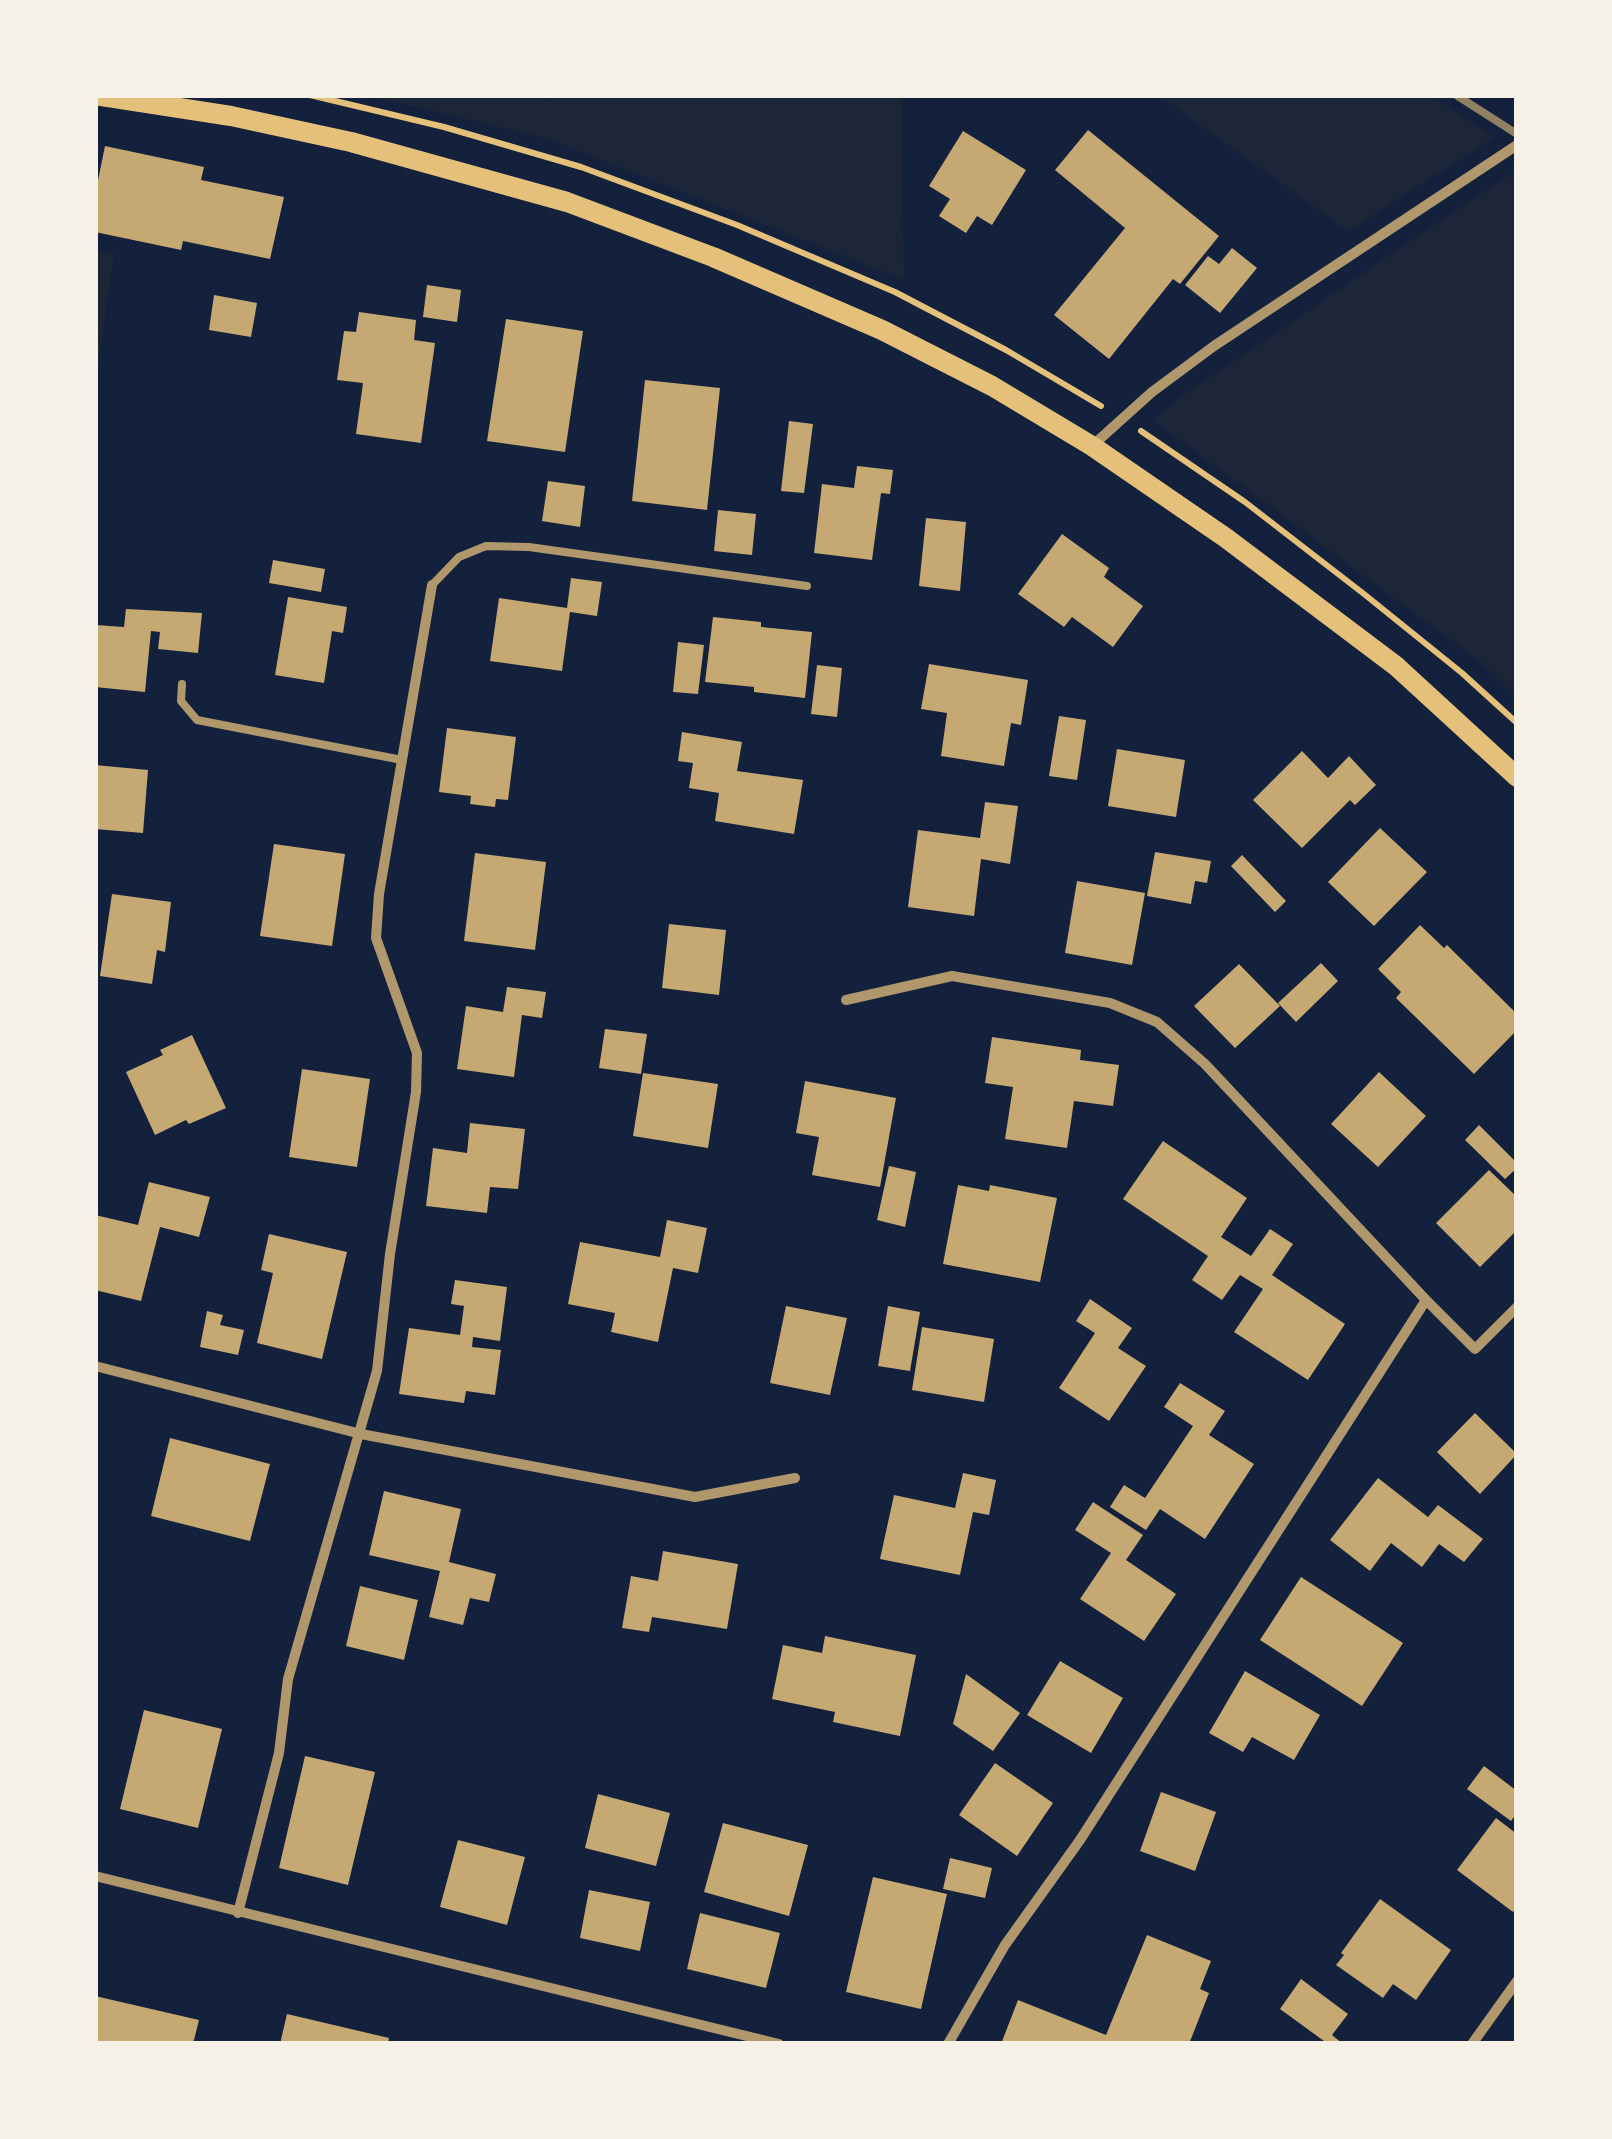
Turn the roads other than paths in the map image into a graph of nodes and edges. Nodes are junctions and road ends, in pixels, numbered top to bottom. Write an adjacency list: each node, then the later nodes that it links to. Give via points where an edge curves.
1 (95, 95): 3 (main road, via 351,142 566,202 882,330)
2 (1517, 146): 3 (street, via 1214,346)
3 (1092, 446): 8 (main road, via 1396,666)
4 (432, 585): 5 (lane, via 459,557 486,546); 7 (street)
5 (807, 586)
6 (182, 684): 7 (lane, via 181,701 197,720)
7 (402, 760): 13 (street, via 376,938 417,1053 416,1092 377,1371)
8 (1517, 778)
9 (846, 1000): 10 (street, via 952,976 1110,1003 1157,1022 1205,1064)
10 (1426, 1300): 11 (street, via 1475,1349); 19 (street, via 1080,1840 1005,1944)
11 (1517, 1307)
12 (95, 1366): 13 (street)
13 (361, 1434): 14 (street, via 694,1498); 16 (street, via 288,1680 279,1753)
14 (795, 1478)
15 (95, 1876): 16 (street)
16 (238, 1913): 18 (street)
17 (1517, 1981): 20 (street)
18 (779, 2044)
19 (948, 2044)
20 (1472, 2044)

